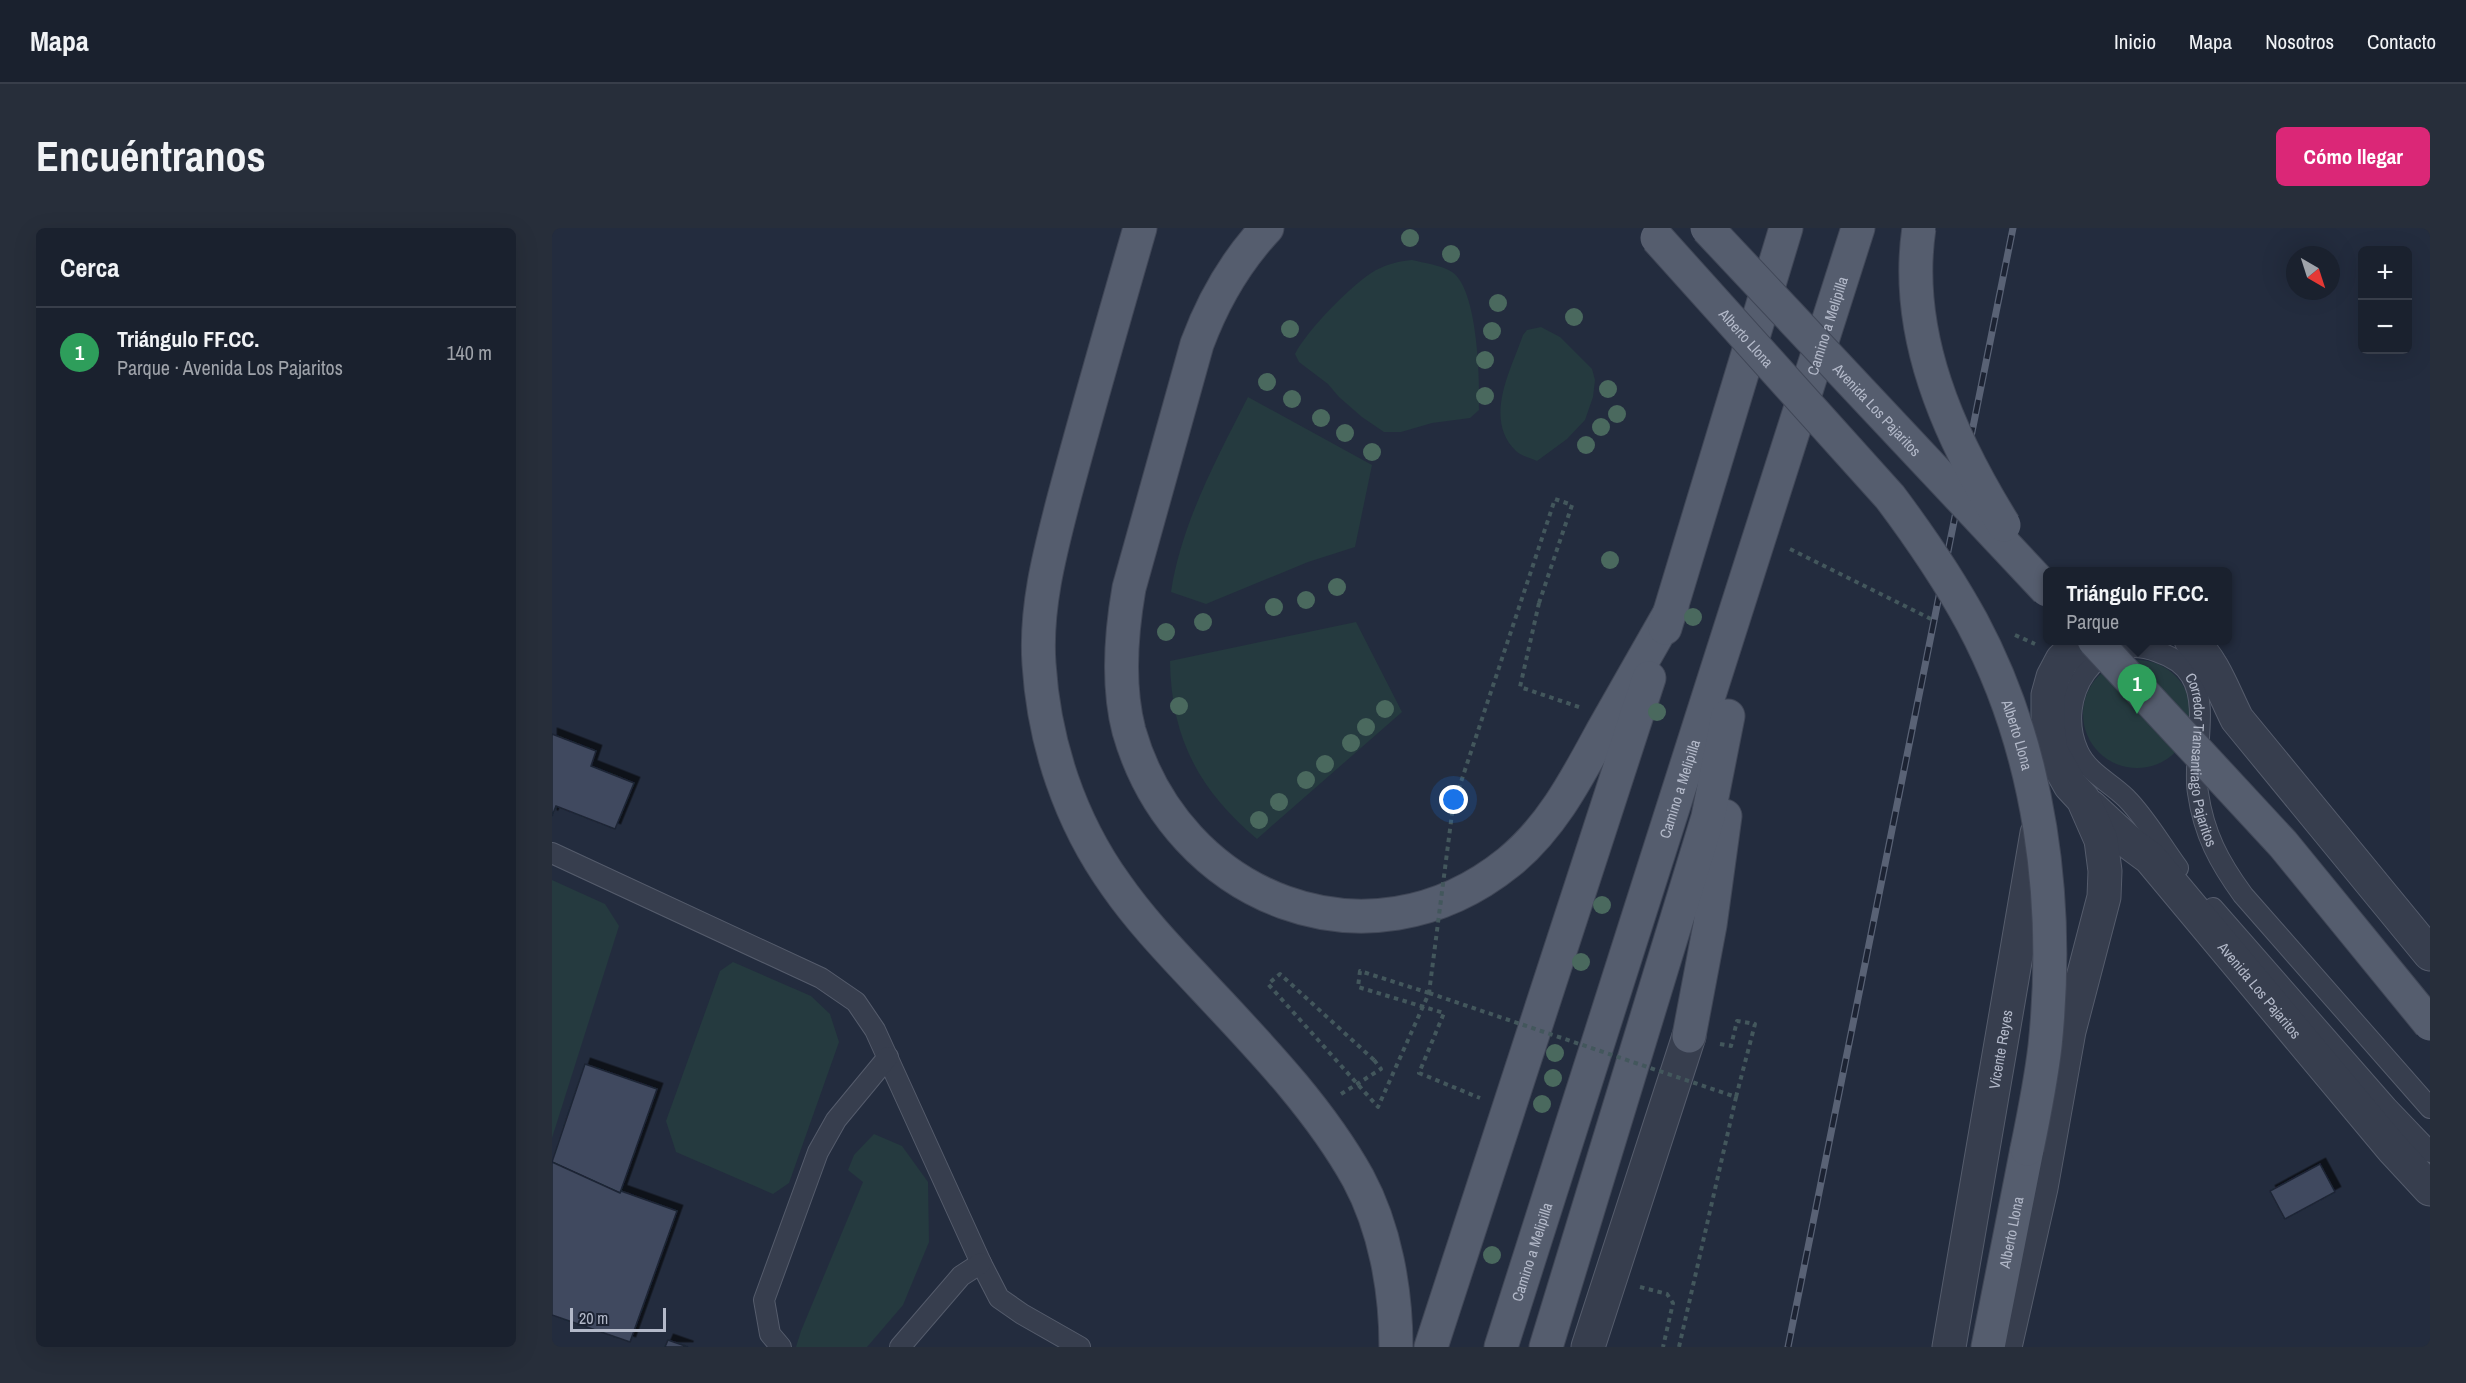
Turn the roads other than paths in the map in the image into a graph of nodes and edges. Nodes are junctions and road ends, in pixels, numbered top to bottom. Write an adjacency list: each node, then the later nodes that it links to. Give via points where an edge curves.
1 (1140, 228): 30 (main road, via 1081,431 1046,576 1039,620 1039,665 1049,735 1078,820 1116,885 1142,919 1258,1045 1313,1112 1359,1180 1382,1239 1395,1304)
2 (1267, 228): 10 (main road, via 1234,269 1204,327 1132,577 1124,618 1122,672 1129,729 1138,756 1162,807 1212,861 1273,898 1333,914 1396,914 1422,909 1469,889 1530,843 1561,804)
3 (1707, 228): 9 (main road, Avenida Los Pajaritos, bridge)
4 (1786, 228): 10 (main road)
5 (1858, 228): 11 (main road, Camino a Melipilla)
6 (1919, 228): 8 (main road, bridge, via 1915,264 1918,315 1936,386 1948,420 1986,497)
7 (1650, 231): 36 (main road, Alberto Llona, bridge, via 1856,457 1922,539 1973,624 2024,755 2046,868 2049,997 2037,1099)
8 (2043, 583)
9 (2043, 585)
10 (1672, 609): 31 (main road)
11 (1733, 619): 15 (main road); 32 (main road, Camino a Melipilla)
12 (2099, 645): 20 (main road, bridge, via 2283,844)
13 (2195, 645): 19 (street, via 2217,675 2237,718)
14 (2072, 650): 16 (street, via 2053,677 2048,695)
15 (1728, 716): 21 (main road, via 1725,819); 33 (main road, via 1708,817)
16 (2051, 751): 17 (street); 35 (street, Vicente Reyes)
17 (2076, 792): 25 (street, Avenida Los Pajaritos, via 2150,858); 37 (street, Alberto Llona, via 2101,840 2104,897 2068,1031 2041,1188)
18 (552, 853): 22 (lane, via 820,978 856,1002)
19 (2430, 954)
20 (2430, 1024)
21 (1689, 1036): 34 (street)
22 (888, 1057): 26 (lane); 27 (lane, via 836,1120 818,1152 764,1300 770,1334)
23 (2430, 1108): 24 (lane, Corredor Transantiago Pajaritos, via 2243,896 2224,869 2205,828 2198,792 2200,706 2191,675 2168,656 2153,650 2124,647 2102,656 2082,677 2072,704 2073,732 2086,765 2127,798 2186,878)
24 (2430, 1152)
25 (2430, 1189)
26 (981, 1263): 28 (lane, via 961,1276); 29 (lane, via 999,1298)
27 (781, 1347)
28 (900, 1347)
29 (1080, 1347)
30 (1396, 1347)
31 (1431, 1347)
32 (1501, 1347)
33 (1546, 1347)
34 (1588, 1347)
35 (1949, 1347)
36 (1988, 1347)
37 (2005, 1347)

